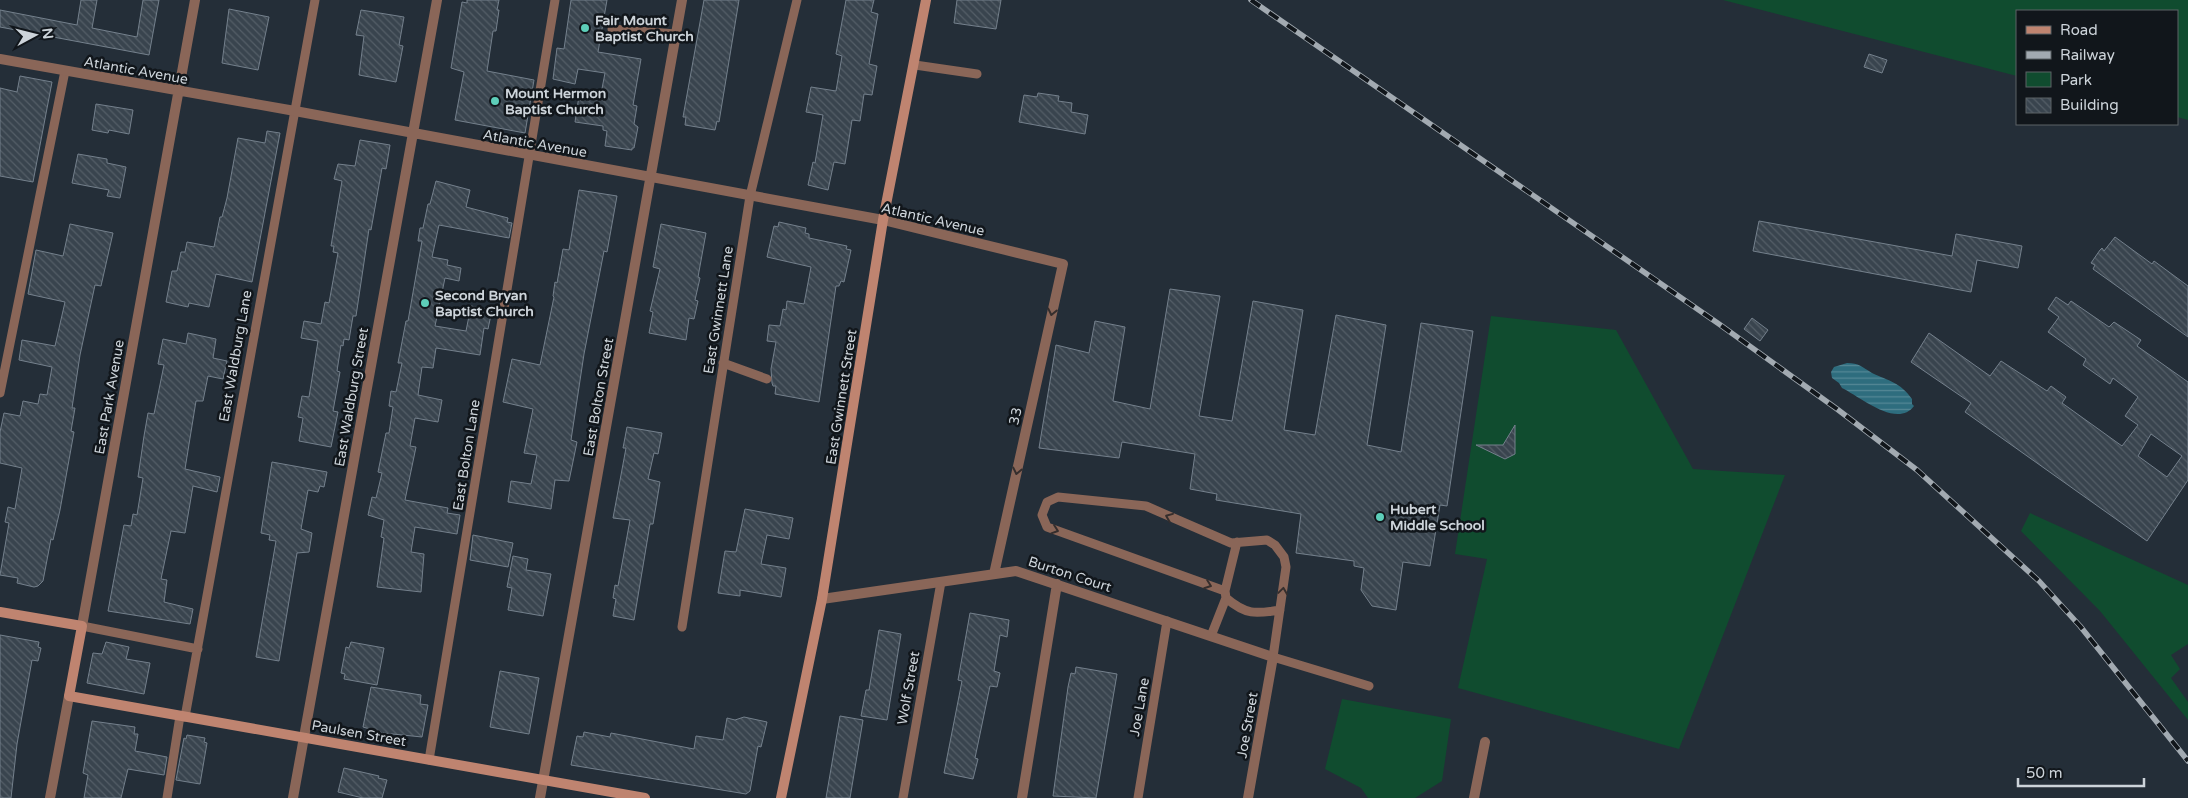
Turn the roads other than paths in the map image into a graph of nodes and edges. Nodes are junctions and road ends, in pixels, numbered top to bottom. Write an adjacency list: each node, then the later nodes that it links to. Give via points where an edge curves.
1 (195, 0): 14 (street, East Park Avenue)
2 (315, 0): 15 (lane, East Waldburg Lane)
3 (437, 0): 16 (street, East Waldburg Street)
4 (555, 0): 17 (lane, East Bolton Lane)
5 (682, 0): 9 (street, East Bolton Street)
6 (798, 0): 19 (lane, East Gwinnett Lane)
7 (926, 0): 11 (main road, East Gwinnett Street)
8 (612, 30): 9 (lane)
9 (676, 34): 18 (street, East Bolton Street)
10 (0, 59): 12 (street, Atlantic Avenue)
11 (915, 65): 13 (lane); 20 (main road, East Gwinnett Street)
12 (65, 71): 14 (street, Atlantic Avenue); 24 (lane)
13 (977, 74)
14 (178, 92): 15 (street, Atlantic Avenue); 34 (street, East Park Avenue)
15 (295, 111): 16 (street, Atlantic Avenue); 37 (lane, East Waldburg Lane)
16 (412, 135): 17 (street, Atlantic Avenue); 42 (street, East Waldburg Street)
17 (530, 156): 18 (street, Atlantic Avenue); 44 (lane, East Bolton Lane)
18 (652, 178): 19 (street, Atlantic Avenue); 45 (street, East Bolton Street)
19 (750, 196): 20 (street, Atlantic Avenue); 22 (lane, East Gwinnett Lane)
20 (883, 220): 21 (street, Atlantic Avenue); 30 (main road, East Gwinnett Street)
21 (1062, 264): 26 (street, 33, one-way to 26)
22 (723, 362): 23 (lane); 35 (lane, East Gwinnett Lane)
23 (767, 378)
24 (0, 393)
25 (1237, 542): 29 (lane); 29 (lane, one-way to 29, via 1232,543 1146,506 1058,497 1047,502 1042,515 1047,527); 31 (lane, one-way to 25, via 1286,567 1284,557 1267,540)
26 (994, 574): 27 (street, Burton Court); 28 (street, Burton Court, via 1016,571)
27 (941, 582): 30 (street, Burton Court); 52 (lane, Wolf Street)
28 (1057, 584): 33 (street, Burton Court); 53 (street)
29 (1226, 595): 31 (lane, via 1244,612); 36 (lane)
30 (822, 599): 51 (main road, East Gwinnett Street)
31 (1280, 610): 38 (lane)
32 (0, 612): 34 (main road)
33 (1167, 621): 36 (street, Burton Court); 54 (lane, Joe Lane)
34 (82, 626): 37 (lane); 40 (main road, East Park Avenue)
35 (682, 627)
36 (1211, 636): 38 (street, Burton Court)
37 (198, 648): 41 (lane, East Waldburg Lane)
38 (1273, 657): 39 (lane); 55 (street, Joe Street)
39 (1369, 686)
40 (69, 696): 41 (main road, Paulsen Street); 46 (street, East Park Avenue)
41 (182, 716): 42 (main road, Paulsen Street); 47 (lane, East Waldburg Lane)
42 (304, 738): 44 (main road, Paulsen Street); 48 (street, East Waldburg Street)
43 (1485, 742): 56 (street)
44 (429, 760): 45 (main road, Paulsen Street)
45 (543, 780): 49 (street, East Bolton Street); 50 (main road, Paulsen Street)
46 (50, 798)
47 (167, 798)
48 (292, 798)
49 (540, 798)
50 (645, 798)
51 (781, 798)
52 (903, 798)
53 (1022, 798)
54 (1138, 798)
55 (1248, 798)
56 (1474, 798)

